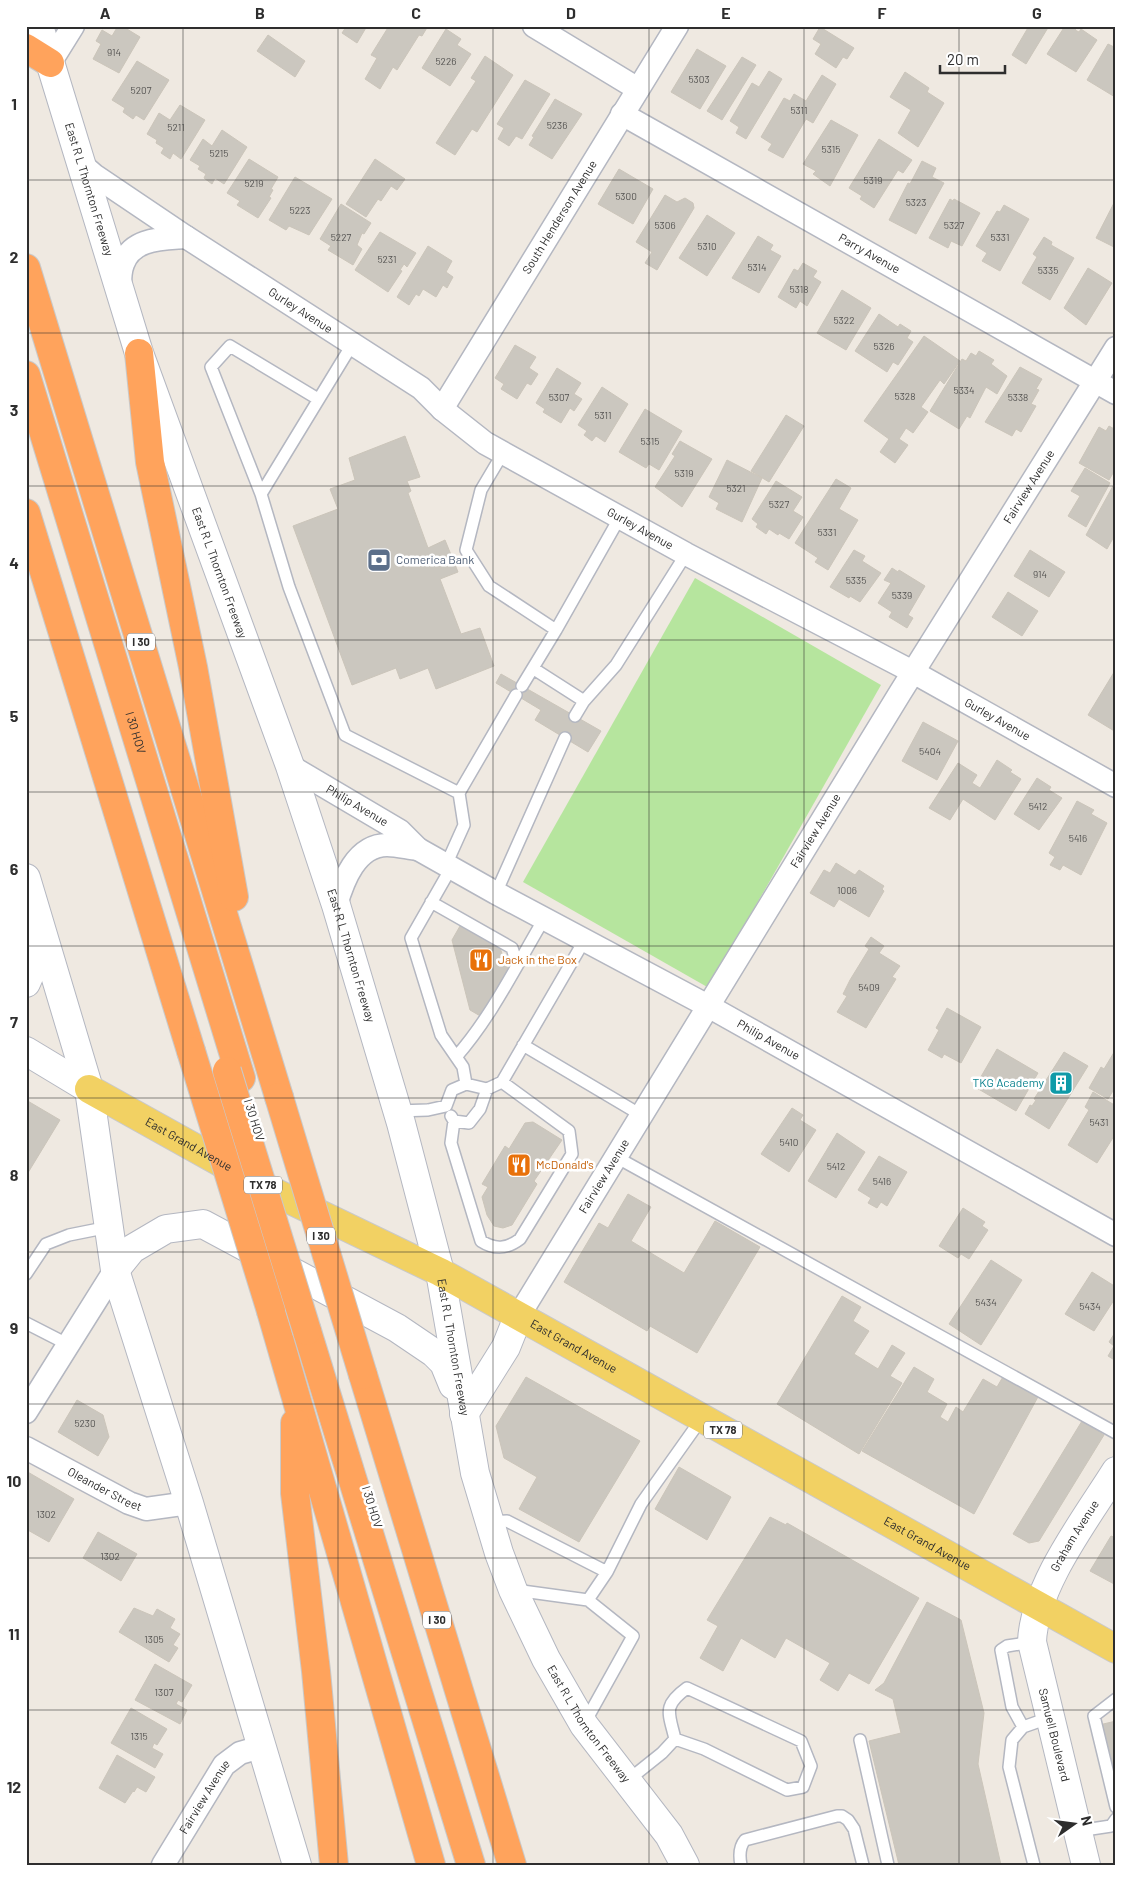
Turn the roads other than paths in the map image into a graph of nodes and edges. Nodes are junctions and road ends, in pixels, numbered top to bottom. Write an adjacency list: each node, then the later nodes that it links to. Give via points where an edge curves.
1 (39, 26): 6 (main road, East R L Thornton Freeway)
2 (73, 26): 6 (street)
3 (534, 26): 7 (street)
4 (677, 26): 7 (street, South Henderson Avenue)
5 (26, 48): 6 (highway)
6 (50, 63): 9 (main road, East R L Thornton Freeway)
7 (638, 89): 8 (street, South Henderson Avenue)
8 (622, 114): 17 (street, Parry Avenue); 20 (street, South Henderson Avenue)
9 (80, 163): 10 (street, Gurley Avenue); 12 (main road, East R L Thornton Freeway)
10 (186, 237): 12 (street, via 148,241 131,248 122,264); 13 (street, Gurley Avenue)
11 (26, 268): 48 (highway, I 30)
12 (120, 287): 15 (main road, East R L Thornton Freeway)
13 (352, 343): 19 (lane); 20 (street, Gurley Avenue, via 421,388)
14 (1116, 348): 17 (street, Fairview Avenue)
15 (139, 353): 33 (main road, East R L Thornton Freeway); 48 (highway, via 150,462 193,667)
16 (26, 375): 52 (highway, I 30 HOV)
17 (1095, 381): 18 (street, Parry Avenue); 29 (street, Fairview Avenue)
18 (1116, 393)
19 (318, 399): 23 (lane); 23 (lane, via 230,346 211,367)
20 (442, 409): 22 (street, Gurley Avenue)
21 (26, 412): 52 (highway, I 30 HOV)
22 (503, 453): 25 (street, Gurley Avenue); 27 (lane, via 481,490 466,550 489,586)
23 (261, 494): 35 (lane, via 288,587 345,735)
24 (26, 513): 71 (highway, bridge)
25 (620, 517): 26 (street, Gurley Avenue); 27 (lane)
26 (686, 554): 29 (street, Gurley Avenue); 30 (lane, via 616,665)
27 (556, 630): 28 (lane)
28 (534, 669): 30 (lane); 35 (lane)
29 (913, 672): 34 (street, Gurley Avenue); 47 (street, Fairview Avenue)
30 (584, 701): 31 (lane)
31 (575, 716)
32 (565, 738): 39 (lane)
33 (290, 766): 36 (street, Philip Avenue, via 400,831); 42 (main road, East R L Thornton Freeway)
34 (1116, 786)
35 (459, 793): 37 (lane, via 464,825)
36 (418, 849): 37 (street, Philip Avenue); 42 (street, Philip Avenue, via 386,845 375,847 359,858 343,879)
37 (448, 866): 39 (street, Philip Avenue); 40 (lane)
38 (26, 878): 41 (main road)
39 (496, 893): 43 (street, Philip Avenue)
40 (431, 902): 45 (lane, via 512,948); 51 (lane, via 411,938 441,1035)
41 (34, 904): 46 (main road, via 30,974); 55 (main road)
42 (336, 905): 58 (main road, East R L Thornton Freeway)
43 (544, 919): 44 (street, Philip Avenue); 45 (lane)
44 (584, 941): 47 (street, Philip Avenue); 49 (lane)
45 (517, 964): 51 (lane, via 470,1041)
46 (26, 983)
47 (708, 1006): 59 (street, Fairview Avenue); 63 (street, Philip Avenue)
48 (255, 1016): 103 (highway, I 30, bridge)
49 (524, 1045): 53 (lane); 59 (lane)
50 (26, 1051): 55 (main road, East Grand Avenue)
51 (456, 1057): 54 (lane, via 463,1067)
52 (234, 1074): 69 (highway, I 30 HOV)
53 (502, 1082): 56 (lane); 60 (lane, via 569,1131 572,1154 520,1239 512,1245 490,1247 481,1241 451,1143)
54 (466, 1084): 56 (lane); 57 (lane, via 452,1090)
55 (89, 1089): 62 (main road); 65 (main road, East Grand Avenue / TX 78, via 274,1192)
56 (487, 1089): 60 (lane, via 480,1109 469,1123)
57 (446, 1106): 58 (lane); 60 (lane)
58 (397, 1111): 65 (main road, East R L Thornton Freeway)
59 (641, 1116): 61 (street, Fairview Avenue)
60 (454, 1121)
61 (616, 1157): 67 (street, Fairview Avenue); 75 (lane)
62 (109, 1227): 64 (main road); 66 (lane, via 68,1235 46,1244)
63 (1114, 1229)
64 (115, 1270): 70 (street); 73 (main road, via 132,1249 166,1229 203,1224 397,1328 434,1352 444,1363); 78 (main road)
65 (440, 1272): 67 (main road, East Grand Avenue / TX 78); 73 (main road, East R L Thornton Freeway)
66 (26, 1274)
67 (518, 1317): 73 (main road, via 506,1348); 74 (main road, East Grand Avenue / TX 78)
68 (26, 1322): 70 (lane)
69 (314, 1334): 101 (highway, I 30 HOV); 102 (highway, I 30 HOV)
70 (68, 1344): 72 (street)
71 (295, 1390): 99 (highway, via 296,1493); 100 (highway)
72 (26, 1412)
73 (464, 1414): 79 (main road, East R L Thornton Freeway, via 475,1473)
74 (702, 1418): 80 (lane, via 641,1504); 83 (main road, East Grand Avenue / TX 78)
75 (1116, 1433)
76 (26, 1448): 78 (street, Oleander Street, via 146,1509)
77 (1116, 1471): 83 (main road, Graham Avenue, via 1054,1570)
78 (189, 1504): 92 (main road)
79 (489, 1522): 80 (lane, via 507,1520); 81 (main road, East R L Thornton Freeway)
80 (607, 1572): 82 (lane)
81 (513, 1590): 82 (lane); 88 (main road, East R L Thornton Freeway, via 546,1659)
82 (588, 1600): 88 (lane, via 633,1636)
83 (1039, 1605): 84 (main road, Samuell Boulevard, via 1032,1625); 85 (main road, East Grand Avenue / TX 78)
84 (1032, 1642): 89 (lane, via 1001,1650 1012,1706); 96 (main road, Samuell Boulevard)
85 (1114, 1644)
86 (1116, 1699): 94 (lane, via 1094,1716)
87 (1040, 1721): 89 (lane)
88 (584, 1725): 93 (main road, East R L Thornton Freeway)
89 (1023, 1727): 108 (lane, via 1012,1740 1009,1767)
90 (675, 1739): 90 (lane, via 704,1749 787,1790 803,1787 811,1766 801,1741 687,1688 675,1697 668,1709); 93 (lane)
91 (860, 1740): 107 (lane)
92 (261, 1747): 97 (street, Fairview Avenue, via 240,1753 224,1765); 98 (main road)
93 (627, 1781): 104 (main road, East R L Thornton Freeway, via 669,1836)
94 (1116, 1807)
95 (1116, 1819): 96 (lane, via 1111,1826)
96 (1078, 1831): 109 (main road, Samuell Boulevard)
97 (163, 1865)
98 (297, 1865)
99 (334, 1865)
100 (431, 1865)
101 (470, 1865)
102 (481, 1865)
103 (512, 1865)
104 (685, 1865)
105 (741, 1865): 106 (lane, via 744,1840 842,1816 851,1824)
106 (863, 1865)
107 (888, 1865)
108 (1034, 1865)
109 (1086, 1865)

